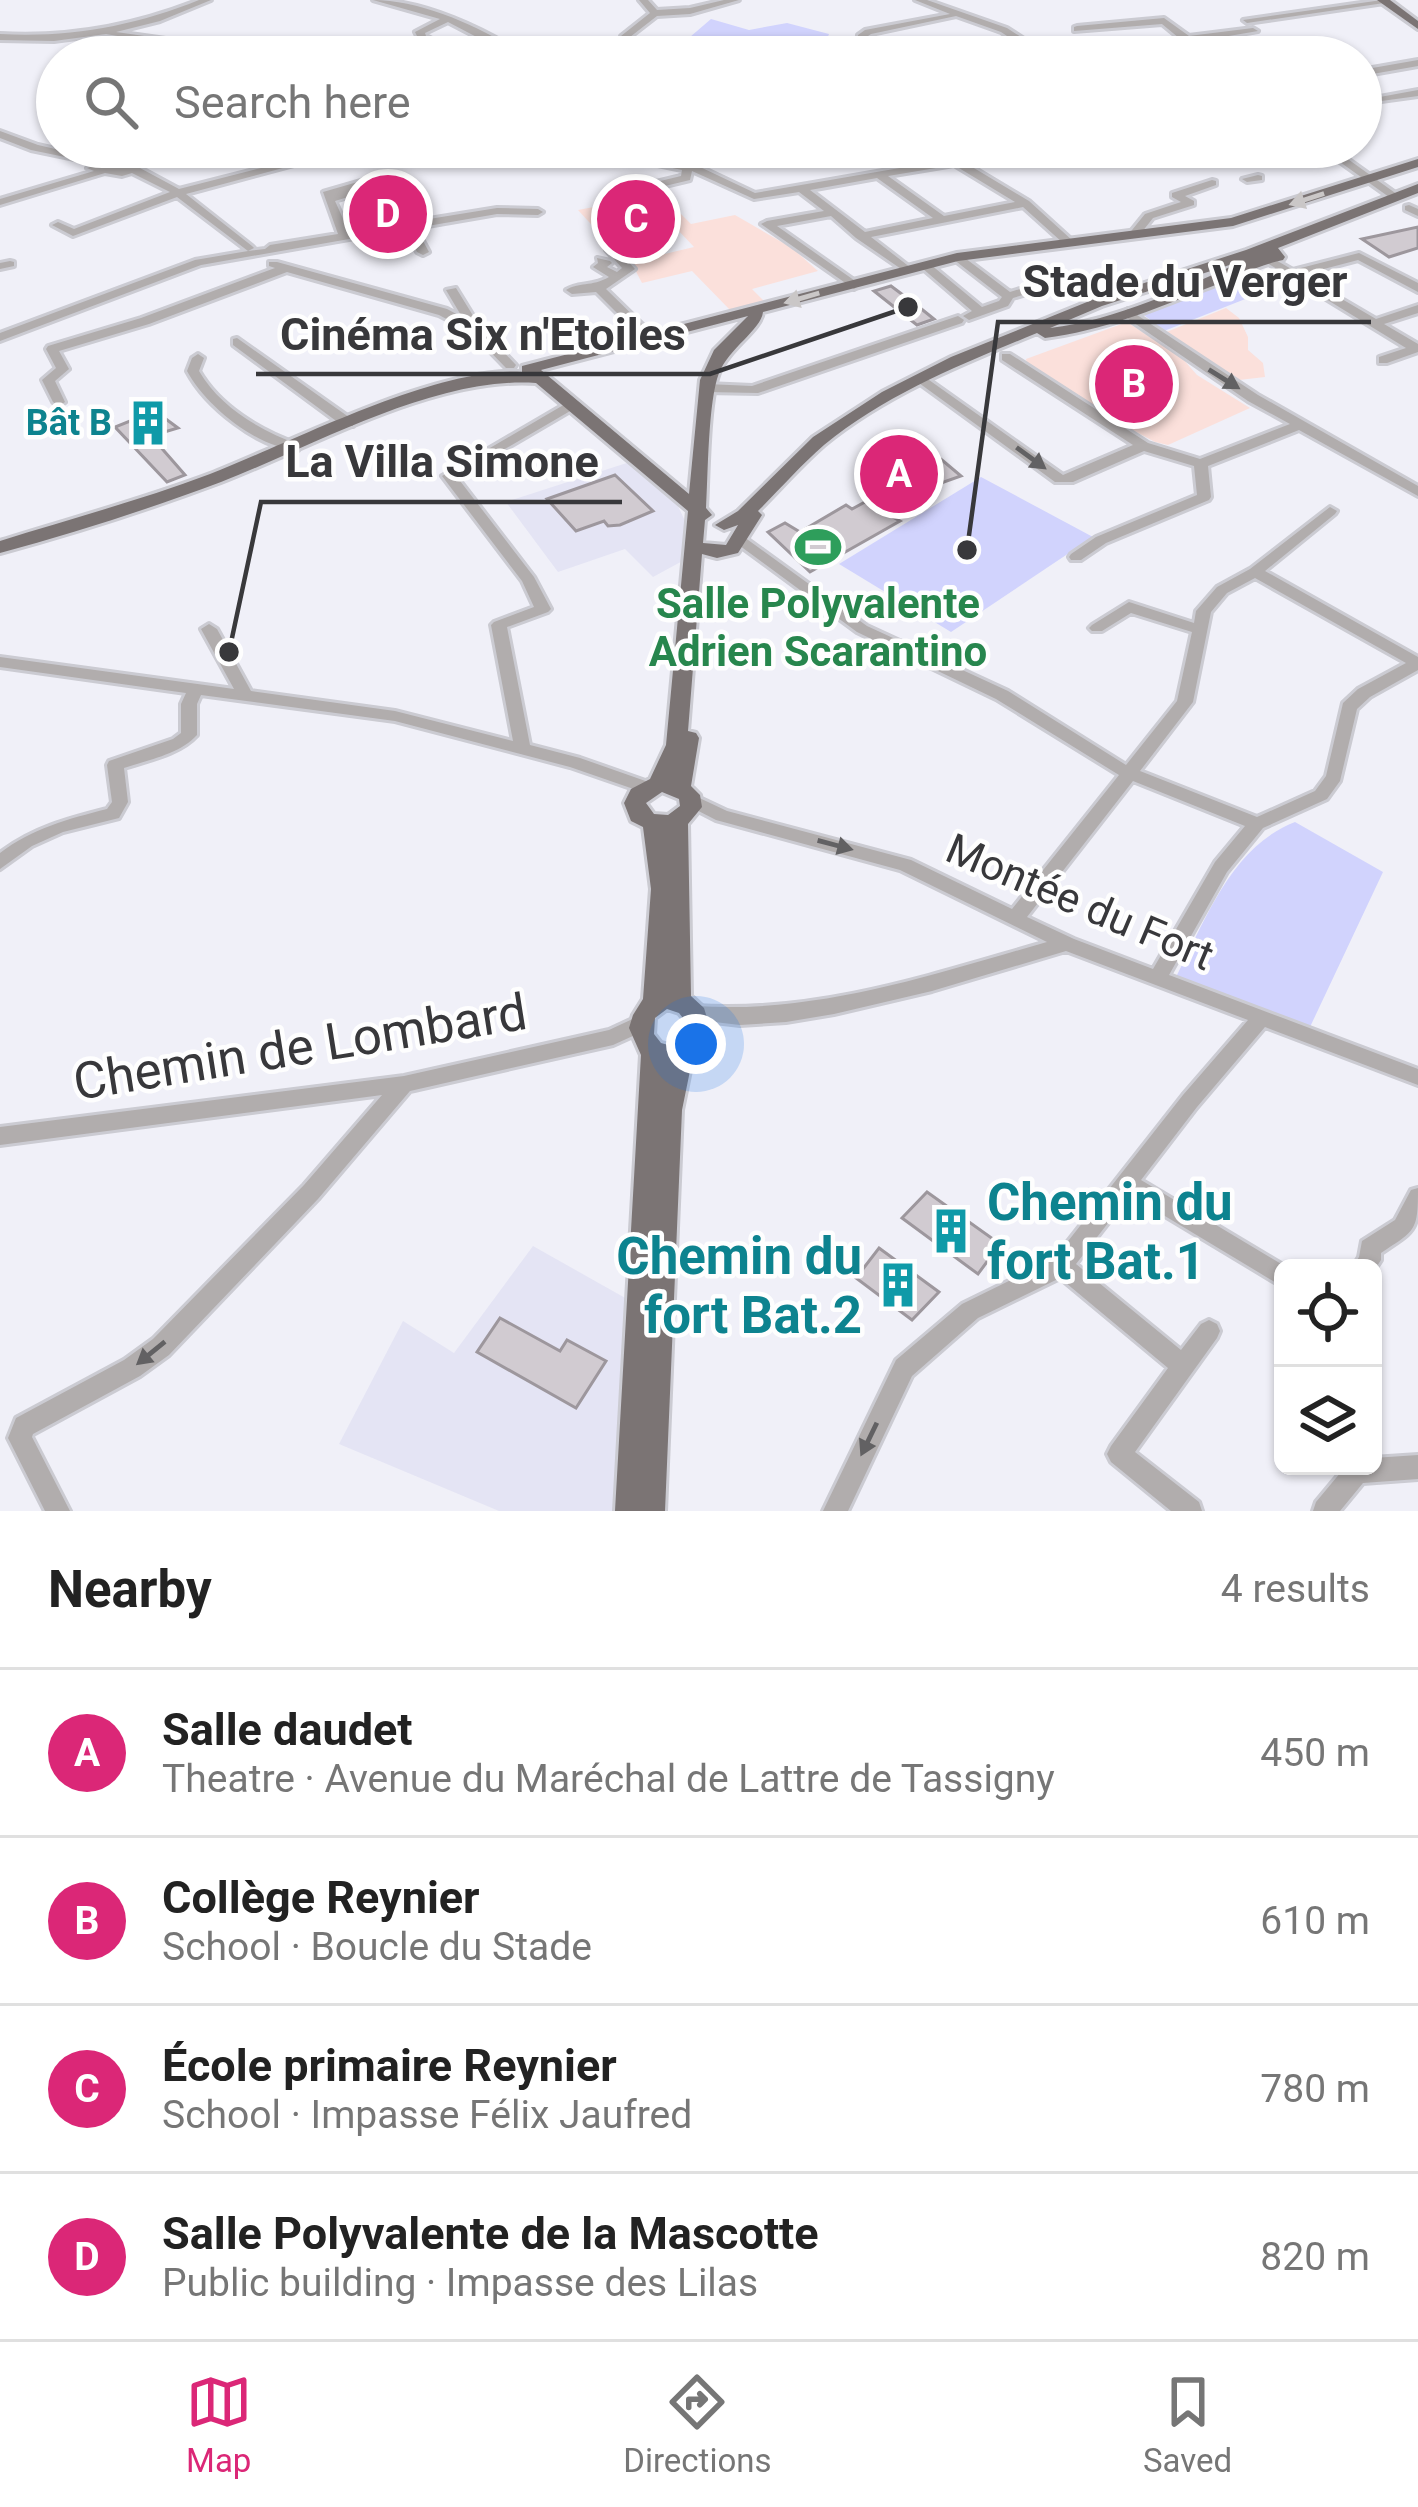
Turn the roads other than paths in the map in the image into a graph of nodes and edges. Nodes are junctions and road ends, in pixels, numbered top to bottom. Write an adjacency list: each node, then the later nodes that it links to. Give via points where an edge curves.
1 (207, 0): 14 (street)
2 (377, 0): 10 (street)
3 (643, 0): 8 (street)
4 (735, 0): 8 (street)
5 (919, 0): 9 (street)
6 (1404, 0): 7 (street)
7 (1386, 2): 11 (street); 12 (main road)
8 (655, 13): 19 (street)
9 (957, 14): 20 (street); 21 (street)
10 (449, 19): 17 (street); 18 (street)
11 (1247, 20)
12 (1418, 26)
13 (1253, 31): 24 (street)
14 (109, 34): 15 (street); 16 (street)
15 (90, 36)
16 (123, 36)
17 (421, 36)
18 (482, 36)
19 (625, 36)
20 (863, 36)
21 (1013, 36)
22 (1084, 36): 23 (street, via 1077,29 1164,21)
23 (1183, 36)
24 (1223, 36)
25 (4, 40): 26 (street)
26 (36, 41)
27 (1418, 64): 28 (street)
28 (1382, 70)
29 (1418, 93): 30 (street)
30 (1382, 98)
31 (0, 134): 32 (street)
32 (14, 141): 33 (street); 34 (street)
33 (0, 144)
34 (36, 148)
35 (1418, 163): 46 (main road)
36 (92, 168): 54 (street)
37 (120, 168): 44 (street)
38 (275, 168): 49 (street)
39 (688, 168): 50 (street, via 686,178)
40 (692, 168): 51 (street)
41 (918, 168): 45 (street)
42 (968, 168): 55 (street)
43 (1351, 168): 46 (street)
44 (132, 169): 49 (street)
45 (880, 175): 48 (street); 59 (street)
46 (1367, 180): 53 (street); 62 (main road, one-way to 62, via 1233,222)
47 (1212, 183): 62 (street, via 1176,195 1190,203 1149,216)
48 (801, 188): 51 (street); 57 (street)
49 (179, 193): 60 (street, via 73,233); 66 (street)
50 (623, 193)
51 (754, 196): 58 (street)
52 (329, 199): 63 (street)
53 (1407, 200): 70 (main road, via 1278,245)
54 (0, 202)
55 (1025, 203): 59 (street); 65 (street)
56 (538, 212): 61 (street)
57 (832, 213): 58 (street); 64 (street)
58 (791, 219): 76 (street, via 767,224)
59 (941, 219): 64 (street)
60 (58, 225)
61 (409, 225): 63 (street); 68 (street)
62 (1134, 235): 65 (main road)
63 (345, 236): 66 (street)
64 (860, 236): 74 (street)
65 (1067, 241): 69 (main road)
66 (256, 250): 73 (street); 90 (street, via 133,284)
67 (612, 250): 75 (street, via 629,269)
68 (422, 252)
69 (957, 257): 72 (main road); 81 (street)
70 (1271, 259): 78 (street, via 1359,256); 82 (main road); 85 (main road); 87 (street)
71 (601, 260): 75 (street, via 599,267)
72 (926, 266): 74 (main road); 86 (street)
73 (283, 269): 89 (street, via 430,308); 100 (street, via 52,349 63,369 48,380)
74 (907, 270): 76 (main road)
75 (614, 275): 77 (street)
76 (854, 285): 84 (main road, one-way to 84)
77 (599, 288): 80 (street); 91 (street)
78 (1418, 288)
79 (452, 290): 89 (street)
80 (572, 290)
81 (1008, 296): 82 (street, via 1083,277); 86 (street)
82 (1117, 296): 88 (main road)
83 (1418, 309): 87 (street)
84 (755, 312): 91 (main road); 99 (main road, via 720,353)
85 (1128, 313): 88 (main road, via 1086,328); 103 (street, one-way to 103)
86 (969, 315): 99 (street, via 753,390)
87 (1376, 323): 93 (street)
88 (1065, 324): 98 (main road); 109 (main road, via 987,346 888,395 819,441)
89 (476, 329): 97 (street)
90 (0, 337)
91 (649, 338): 97 (main road)
92 (237, 342): 102 (street)
93 (1418, 348): 96 (street)
94 (1006, 357): 104 (street)
95 (198, 358): 105 (street, via 200,384)
96 (1383, 360)
97 (511, 369): 101 (main road); 102 (main road)
98 (931, 386): 104 (street, one-way to 104, via 1060,478); 109 (main road, via 827,443)
99 (707, 388): 109 (main road)
100 (58, 402)
101 (572, 404): 109 (main road); 120 (street, via 449,476 543,608 499,626)
102 (348, 423): 105 (main road, via 293,448)
103 (1302, 424): 106 (street); 107 (street)
104 (1143, 446): 106 (street)
105 (268, 448): 110 (main road)
106 (1201, 464): 111 (street, via 1204,497)
107 (1418, 493)
108 (1330, 511): 112 (street)
109 (721, 536): 121 (street, via 862,629 1002,695); 122 (main road, via 699,576 691,722)
110 (0, 547)
111 (1076, 557)
112 (1255, 572): 115 (street, via 1222,590 1204,611); 117 (street)
113 (1097, 628): 115 (street, via 1129,607)
114 (208, 629): 119 (street)
115 (1201, 630): 121 (street, via 1185,702)
116 (0, 662): 118 (street)
117 (1418, 663): 123 (street, via 1349,707 1334,777 1321,796)
118 (196, 687): 119 (street); 124 (street, via 189,735 115,765 120,802 113,814 59,827)
119 (244, 693): 120 (street, via 395,716)
120 (523, 751): 122 (street, via 574,762)
121 (1132, 775): 123 (street); 125 (street)
122 (676, 805): 125 (street, Montée du Fort, one-way to 125, via 905,866); 129 (main road, via 662,911)
123 (1257, 824): 127 (street, via 1221,867)
124 (0, 862)
125 (1016, 918): 126 (street, Montée du Fort)
126 (1067, 944): 127 (street, Montée du Fort); 129 (street, via 860,1001)
127 (1157, 978): 128 (street, Montée du Fort)
128 (1262, 1017): 130 (street, Montée du Fort); 133 (street)
129 (668, 1028): 131 (street, Chemin de Lombard); 142 (main road); 143 (main road)
130 (1418, 1077)
131 (404, 1084): 132 (street, Chemin de Lombard); 141 (street, one-way to 141, via 161,1347 24,1426 20,1438)
132 (0, 1136)
133 (1129, 1183): 136 (street); 137 (street)
134 (1418, 1197): 135 (street, via 1403,1227 1370,1248)
135 (1370, 1259)
136 (1062, 1266): 139 (street); 144 (street, one-way to 144, via 970,1311 904,1368)
137 (1274, 1272)
138 (1209, 1331): 139 (street)
139 (1182, 1365): 145 (street, via 1119,1454)
140 (1418, 1467): 146 (street, via 1357,1471)
141 (58, 1511)
142 (630, 1511)
143 (650, 1511)
144 (835, 1511)
145 (1190, 1511)
146 (1324, 1511)

